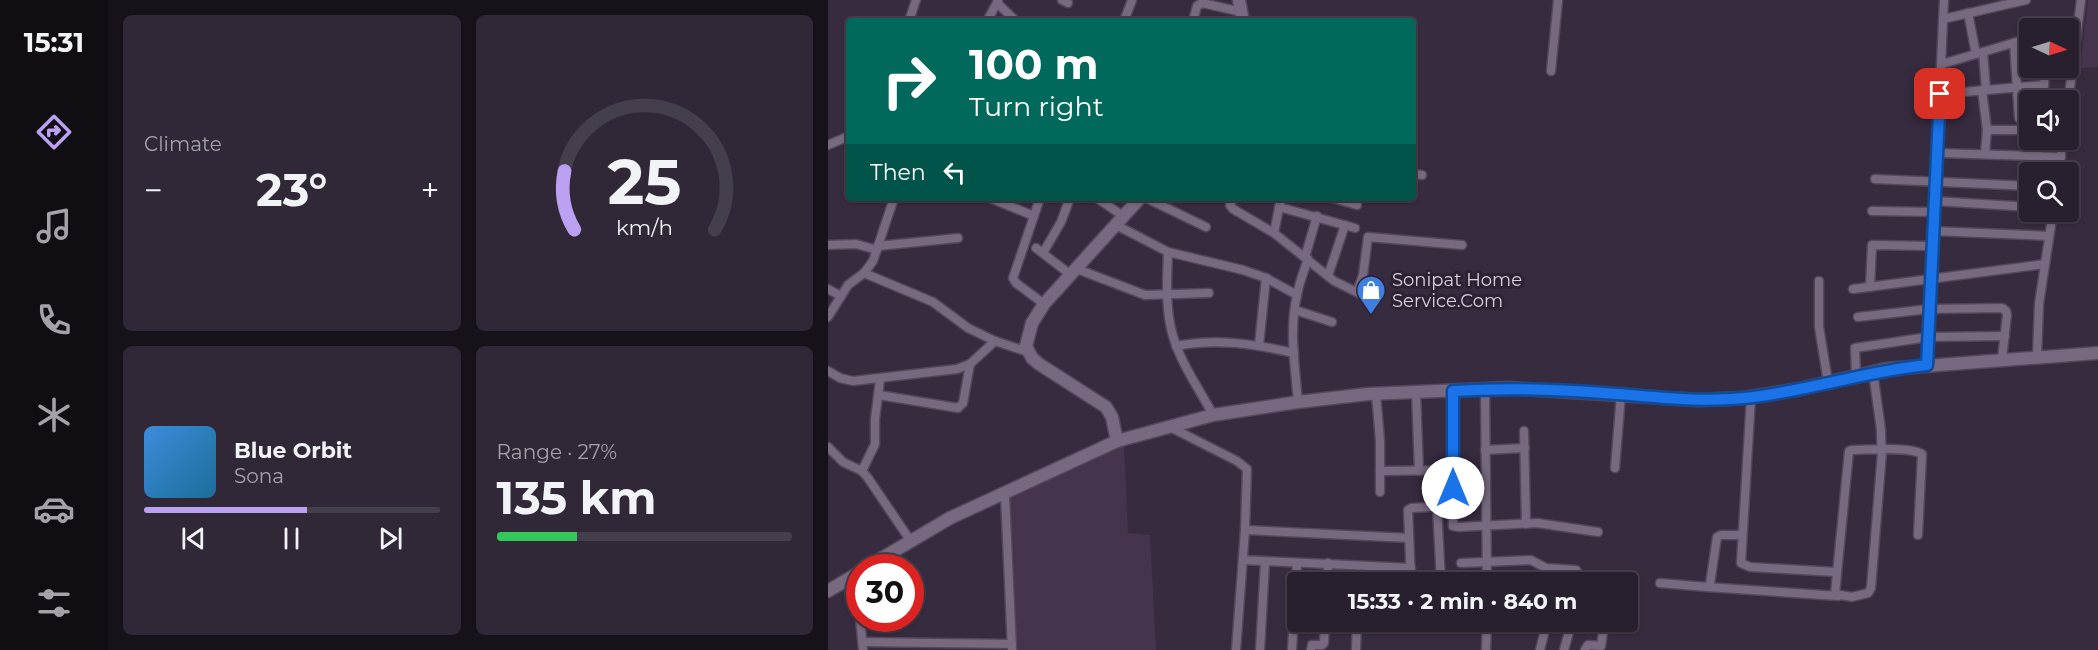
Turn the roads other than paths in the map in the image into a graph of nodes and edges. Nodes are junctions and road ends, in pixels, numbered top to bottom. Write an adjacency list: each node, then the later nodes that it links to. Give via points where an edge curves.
1 (916, 0): 10 (street)
2 (1132, 0): 13 (street)
3 (1558, 0): 21 (street)
4 (1944, 0): 16 (street)
5 (2026, 0): 9 (street)
6 (2081, 0): 15 (street)
7 (998, 2): 11 (street); 12 (street)
8 (1241, 11): 14 (street, via 1202,3)
9 (1968, 13): 16 (street); 19 (street)
10 (910, 18)
11 (989, 18)
12 (1013, 18)
13 (1125, 18)
14 (1194, 18)
15 (2076, 18)
16 (1943, 19): 20 (street)
17 (2019, 41): 18 (street)
18 (2014, 43): 19 (street); 24 (street)
19 (1979, 53): 20 (street); 25 (street)
20 (1942, 64): 27 (street)
21 (1551, 71)
22 (2044, 78): 23 (street)
23 (2044, 85): 24 (street); 26 (street)
24 (2018, 87): 25 (street); 28 (street)
25 (1984, 90): 27 (street); 29 (street)
26 (2044, 90)
27 (1940, 94): 35 (street)
28 (2019, 118)
29 (1987, 130): 30 (street); 36 (street)
30 (2019, 130)
31 (846, 137): 32 (street)
32 (828, 145)
33 (2038, 150): 37 (street)
34 (2062, 150): 38 (street)
35 (1938, 153): 36 (street); 41 (street)
36 (1985, 154): 37 (street)
37 (2037, 156): 38 (street)
38 (2061, 157): 39 (street)
39 (2060, 162)
40 (1875, 179): 41 (street)
41 (1936, 181): 42 (street); 52 (street)
42 (2019, 185)
43 (893, 201): 70 (street)
44 (997, 201): 58 (street)
45 (1039, 201): 58 (street)
46 (1069, 201): 74 (street, via 1061,222 1039,251)
47 (1101, 201): 60 (street)
48 (1137, 201): 60 (street)
49 (1152, 201): 62 (street)
50 (1231, 201): 64 (street, via 1233,209)
51 (1343, 201): 54 (street)
52 (1935, 201): 55 (street); 57 (street)
53 (1280, 203): 59 (street); 64 (street)
54 (1357, 205)
55 (2019, 206)
56 (1872, 211): 57 (street)
57 (1934, 212): 63 (street)
58 (1034, 216): 89 (street, via 1014,278)
59 (1317, 216): 72 (street); 76 (street, via 1350,227)
60 (1119, 221): 71 (street); 74 (street)
61 (2051, 222): 65 (street)
62 (1206, 227)
63 (1933, 231): 65 (street); 69 (street)
64 (1274, 233): 72 (street)
65 (2049, 236): 73 (street)
66 (958, 238): 70 (street)
67 (828, 245): 70 (street)
68 (1461, 245): 83 (street, via 1370,237)
69 (1932, 246): 78 (street); 80 (street, via 1872,245)
70 (878, 248): 75 (street)
71 (1168, 252): 77 (street); 86 (street)
72 (1307, 258): 76 (street); 85 (street)
73 (2045, 264): 78 (street); 103 (street, via 2038,304)
74 (1074, 272): 86 (street, via 1136,293); 89 (street)
75 (864, 273): 87 (street); 97 (street, via 933,302 968,328)
76 (1328, 276): 83 (street)
77 (1266, 278): 85 (street); 98 (street)
78 (1931, 278): 80 (street); 91 (street)
79 (1820, 281): 111 (street, via 1819,327)
80 (1869, 287): 81 (street)
81 (1853, 289)
82 (828, 290): 87 (street)
83 (1357, 292): 88 (street)
84 (1209, 293): 86 (street)
85 (1297, 294): 90 (street)
86 (1167, 295): 99 (street)
87 (841, 296): 92 (street)
88 (1373, 300)
89 (1044, 304): 100 (street, via 1029,330)
90 (1294, 309): 94 (street); 101 (street)
91 (1929, 309): 93 (street); 95 (street, via 2004,309); 96 (street)
92 (828, 317)
93 (1858, 317)
94 (1332, 322)
95 (2004, 336): 96 (street); 104 (street)
96 (1928, 337): 106 (street); 109 (street, via 1855,348)
97 (995, 341): 100 (street); 105 (street)
98 (1260, 345): 99 (street, via 1200,342); 101 (street)
99 (1176, 346): 120 (street)
100 (1028, 352): 123 (street, via 1039,364 1106,407)
101 (1294, 353): 119 (street)
102 (2098, 353): 103 (street)
103 (2037, 357): 104 (street)
104 (2002, 360): 106 (street)
105 (970, 364): 110 (street); 117 (street, via 963,403 958,408)
106 (1927, 365): 108 (street)
107 (828, 371): 110 (street, via 847,380)
108 (1873, 372): 109 (street); 126 (street)
109 (1856, 376): 111 (street)
110 (880, 380): 117 (street)
111 (1828, 382): 118 (street)
112 (1485, 389): 113 (street); 116 (street); 125 (street)
113 (1453, 391): 114 (street); 129 (street)
114 (1416, 392): 115 (street); 132 (street)
115 (1376, 394): 119 (street); 131 (street)
116 (1621, 394): 118 (street, via 1698,400); 128 (street)
117 (879, 395): 130 (street, via 875,444)
118 (1751, 397): 141 (street)
119 (1298, 402): 120 (street)
120 (1213, 416): 121 (street)
121 (1168, 426): 123 (street); 139 (street, via 1247,469)
122 (1524, 431): 124 (street)
123 (1117, 441): 134 (street)
124 (1525, 448): 125 (street); 137 (street)
125 (1485, 450): 138 (street)
126 (1882, 450): 142 (street, via 1922,454); 158 (street, via 1848,452); 163 (street, via 1870,590 1857,597)
127 (829, 451): 130 (street)
128 (1615, 468)
129 (1453, 470): 132 (street); 135 (street)
130 (862, 471): 144 (street)
131 (1380, 471): 132 (street); 133 (street)
132 (1419, 471)
133 (1380, 492)
134 (1005, 494): 144 (street); 174 (street)
135 (1453, 506): 136 (street); 138 (street, via 1454,527)
136 (1437, 507): 143 (street, via 1409,508); 155 (street)
137 (1526, 524): 138 (street); 140 (street)
138 (1486, 526): 147 (street)
139 (1245, 530): 143 (street); 146 (street)
140 (1598, 532)
141 (1742, 535): 158 (street, via 1743,565); 161 (street, via 1717,537)
142 (1918, 535)
143 (1409, 538): 152 (street)
144 (910, 540): 145 (street)
145 (888, 554)
146 (1243, 560): 148 (street); 175 (street)
147 (1487, 561): 150 (street); 156 (street); 157 (street, via 1531,560 1546,568)
148 (1265, 562): 151 (street); 176 (street)
149 (1328, 562): 151 (street); 152 (street); 153 (street)
150 (1461, 563)
151 (1297, 564): 177 (street)
152 (1411, 568): 154 (street)
153 (1328, 572)
154 (1411, 572)
155 (1440, 572)
156 (1487, 572)
157 (1577, 572)
158 (1836, 572): 163 (street, via 1835,592)
159 (845, 581): 162 (street)
160 (1660, 583): 161 (street)
161 (1707, 587): 163 (street)
162 (829, 588)
163 (1839, 596)
164 (1324, 632): 178 (street, via 1324,643 1312,645)
165 (1357, 632): 179 (street)
166 (1487, 632): 180 (street)
167 (1545, 632): 181 (street)
168 (1569, 632): 182 (street)
169 (1603, 632): 183 (street, via 1601,646 1588,645)
170 (863, 646): 171 (street)
171 (907, 646): 172 (street)
172 (944, 646): 173 (street)
173 (978, 646): 174 (street)
174 (1012, 647)
175 (1236, 650)
176 (1260, 650)
177 (1292, 650)
178 (1311, 650)
179 (1356, 650)
180 (1486, 650)
181 (1540, 650)
182 (1564, 650)
183 (1585, 650)

